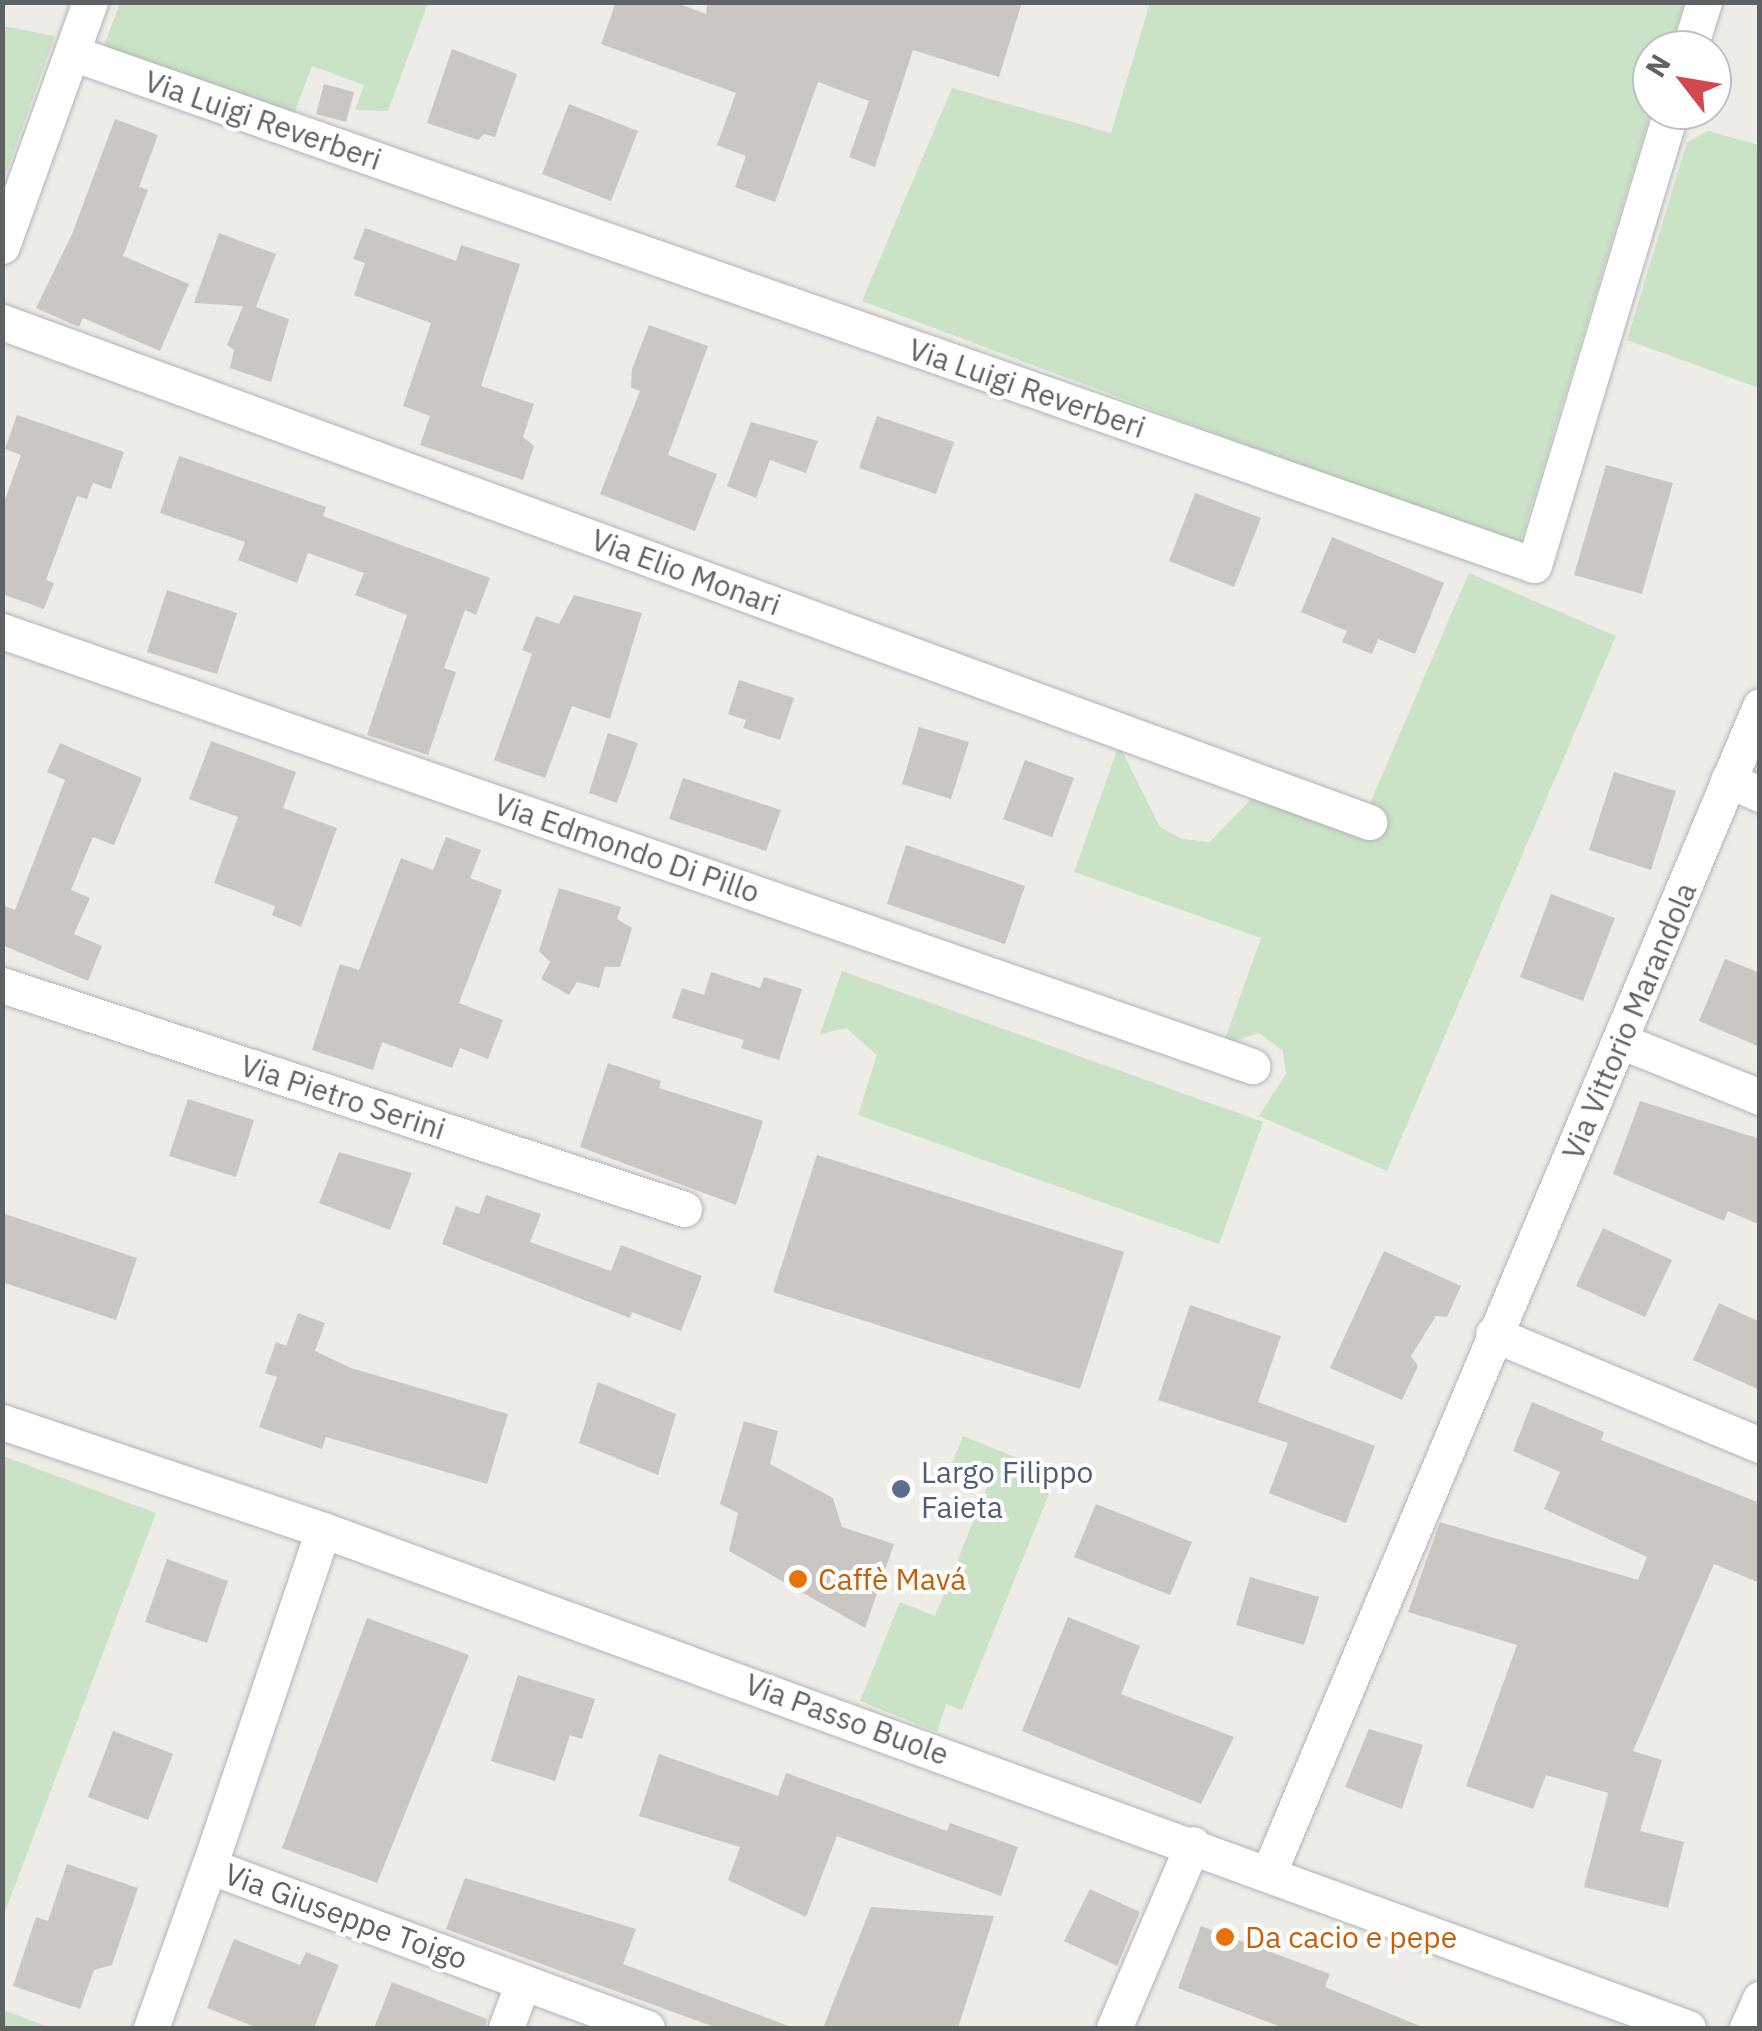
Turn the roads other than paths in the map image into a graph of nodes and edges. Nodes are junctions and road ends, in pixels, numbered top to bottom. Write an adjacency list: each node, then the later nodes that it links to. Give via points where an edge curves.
1 (90, 2): 4 (street)
2 (1704, 2): 3 (street)
3 (1696, 30)
4 (72, 54): 5 (street, Via Luigi Reverberi, via 1534,565); 6 (street)
5 (1665, 130)
6 (2, 246)
7 (2, 322): 11 (street, Via Elio Monari)
8 (2, 631): 14 (street, Via Edmondo Di Pillo)
9 (1760, 706): 10 (street, Via Vittorio Marandola)
10 (1744, 787): 13 (street, Via Vittorio Marandola)
11 (1369, 822)
12 (2, 984): 16 (street, Via Pietro Serini)
13 (1623, 1042): 15 (street); 17 (street, Via Vittorio Marandola)
14 (1252, 1066)
15 (1760, 1097)
16 (684, 1209)
17 (1494, 1334): 19 (street); 23 (street, Via Vittorio Marandola)
18 (2, 1422): 20 (street, Via Passo Buole)
19 (1760, 1445)
20 (324, 1530): 21 (street, Via Passo Buole); 22 (street, Via Giuseppe Toigo)
21 (1193, 1844): 23 (street, Via Passo Buole); 29 (street)
22 (209, 1866): 24 (street, Via Giuseppe Toigo); 26 (street)
23 (1269, 1872): 30 (street, Via Passo Buole)
24 (523, 1982): 27 (street); 28 (street, Via Giuseppe Toigo)
25 (1760, 1999): 31 (street)
26 (150, 2028)
27 (506, 2028)
28 (647, 2028)
29 (1114, 2028)
30 (1688, 2028)
31 (1747, 2028)

